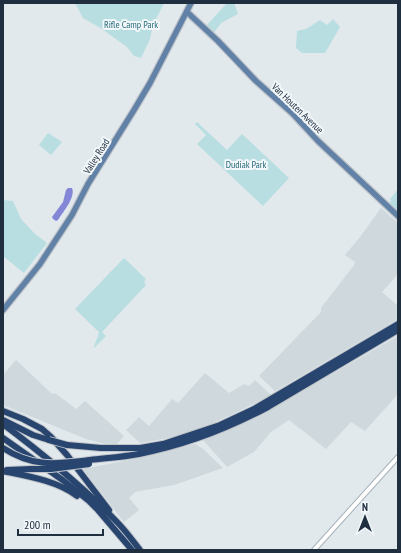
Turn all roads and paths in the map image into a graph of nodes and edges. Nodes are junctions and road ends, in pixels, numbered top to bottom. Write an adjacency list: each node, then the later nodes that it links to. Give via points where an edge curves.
1 (191, 3): 2 (main road, Valley Road)
2 (187, 12): 3 (main road, Van Houten Avenue); 4 (main road, Valley Road, via 150,83 72,215 40,264)
3 (398, 216)
4 (3, 310)
5 (398, 324): 8 (highway, bridge, via 254,409 220,425 163,444 101,448 67,445 33,435)
6 (398, 330): 13 (highway, via 243,420 158,450)
7 (3, 411): 15 (highway, via 42,429 51,437)
8 (3, 420)
9 (3, 424): 15 (highway, via 87,492)
10 (3, 438): 16 (highway, via 89,501)
11 (3, 448): 13 (highway, bridge, via 42,463)
12 (398, 458): 19 (street)
13 (91, 462): 14 (highway, bridge, via 51,469)
14 (3, 471): 16 (highway, via 62,487)
15 (117, 522): 18 (highway)
16 (114, 529): 17 (highway)
17 (132, 550)
18 (140, 550)
19 (314, 550)

